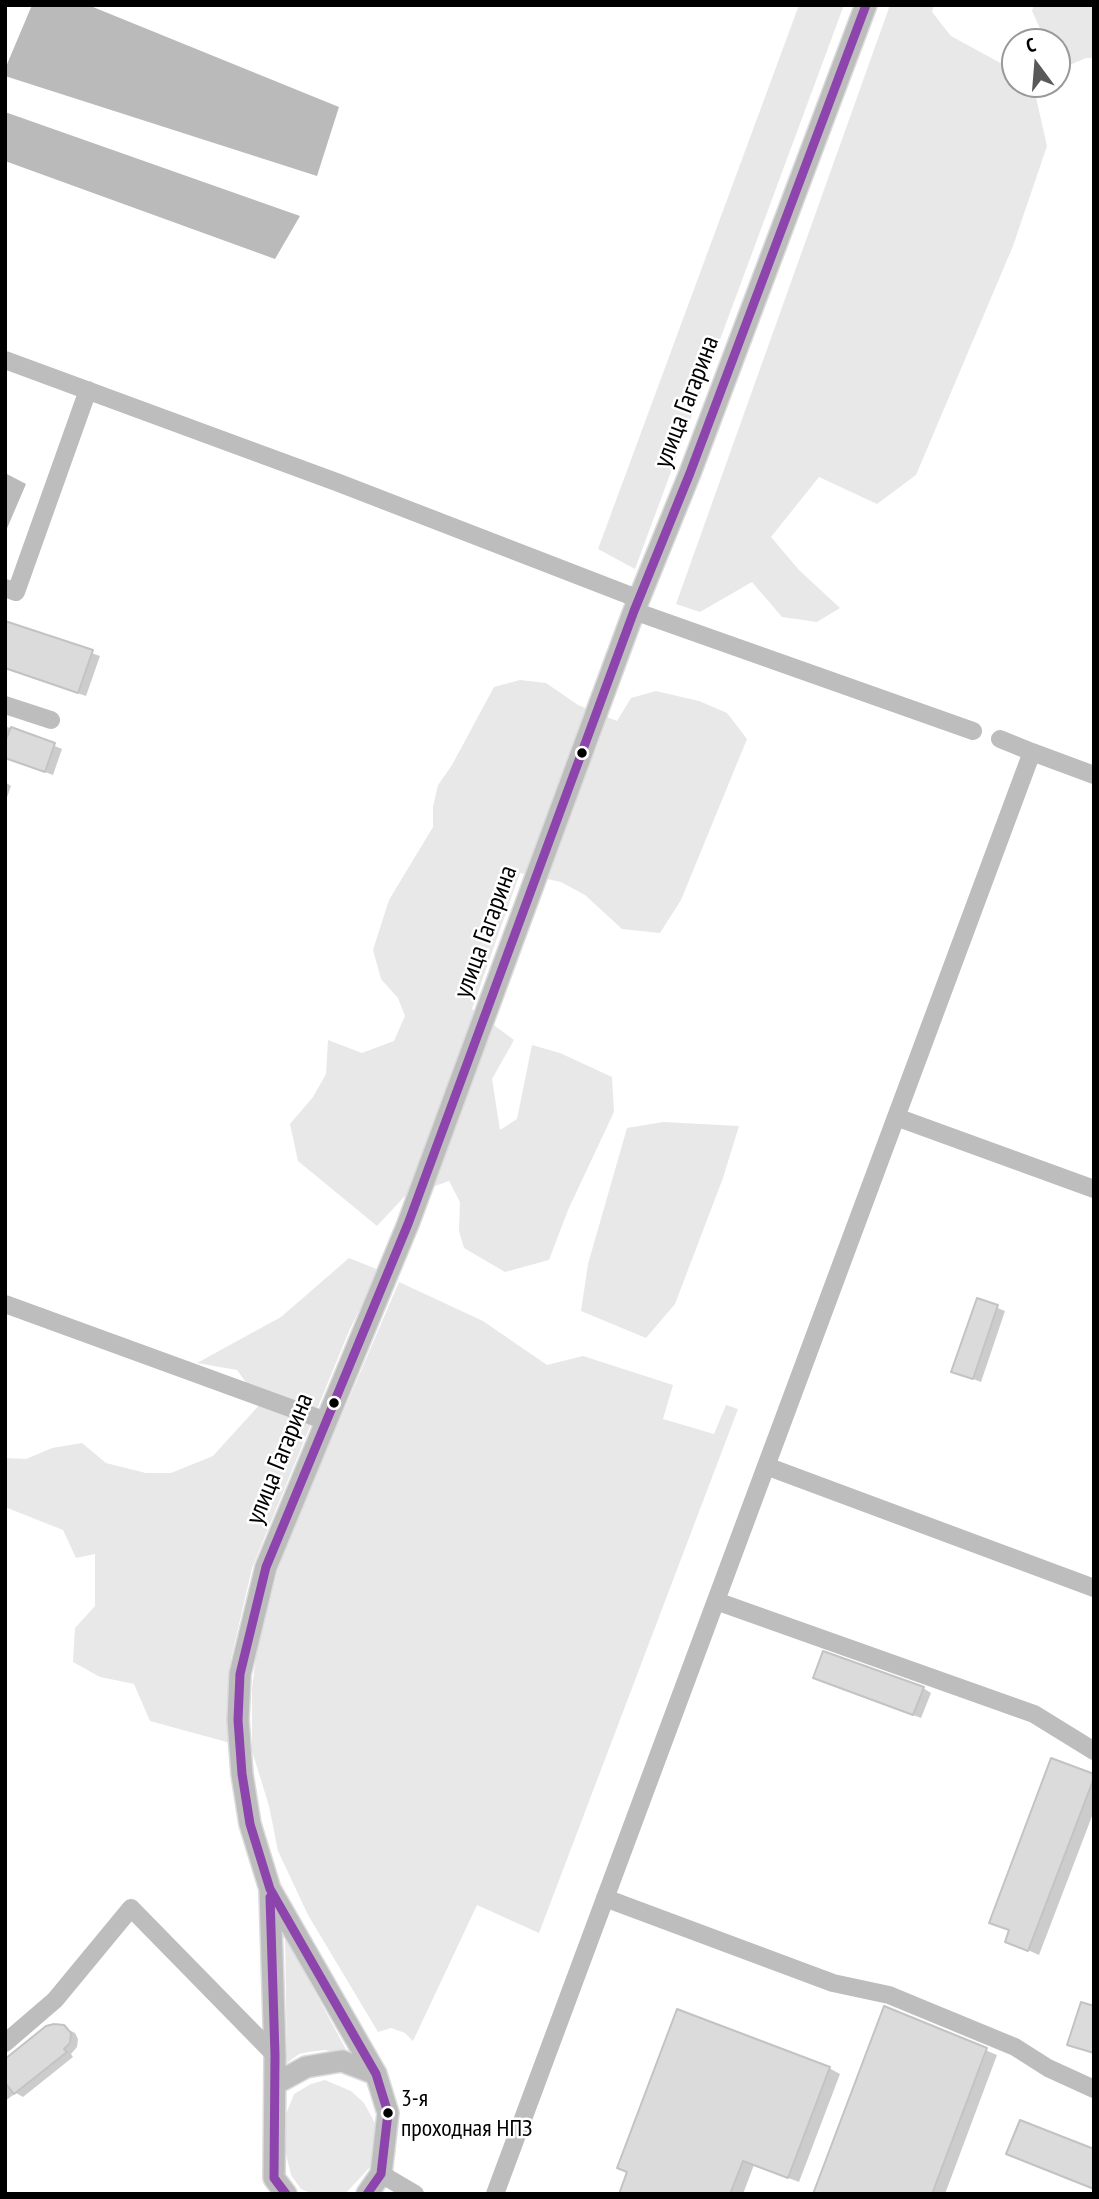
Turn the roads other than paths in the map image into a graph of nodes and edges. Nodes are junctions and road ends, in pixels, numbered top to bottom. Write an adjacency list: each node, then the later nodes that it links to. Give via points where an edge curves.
1 (866, 5): 5 (main road, улица Гагарина)
2 (5, 360): 3 (street)
3 (88, 390): 4 (street, via 16,592); 5 (street, via 339,483)
4 (5, 588)
5 (637, 605): 8 (street); 15 (main road, улица Гагарина, via 408,1224)
6 (5, 705): 7 (street)
7 (51, 720)
8 (973, 731)
9 (1000, 739): 10 (street)
10 (1032, 752): 11 (street); 12 (street)
11 (1094, 775)
12 (896, 1118): 13 (street); 16 (street)
13 (1094, 1189)
14 (5, 1304): 15 (street)
15 (326, 1421): 20 (main road, улица Гагарина, via 266,1567 240,1674 242,1774 250,1824)
16 (766, 1466): 17 (street); 18 (street)
17 (1094, 1588)
18 (716, 1601): 19 (street, via 1034,1714); 21 (street)
19 (1094, 1751)
20 (270, 1889): 23 (main road, улица Гагарина); 24 (main road, улица Гагарина)
21 (605, 1898): 26 (street, via 833,1983 889,1995 1015,2047); 31 (street)
22 (5, 2043): 23 (street, via 55,2000 131,1908)
23 (275, 2055): 25 (main road, улица Гагарина)
24 (376, 2074): 25 (main road, via 342,2061 306,2067); 27 (main road, улица Гагарина, via 388,2113)
25 (275, 2084): 28 (main road, улица Гагарина)
26 (1094, 2089)
27 (381, 2174): 29 (main road, улица Гагарина); 30 (street)
28 (278, 2189)
29 (367, 2194)
30 (415, 2194)
31 (495, 2194)

